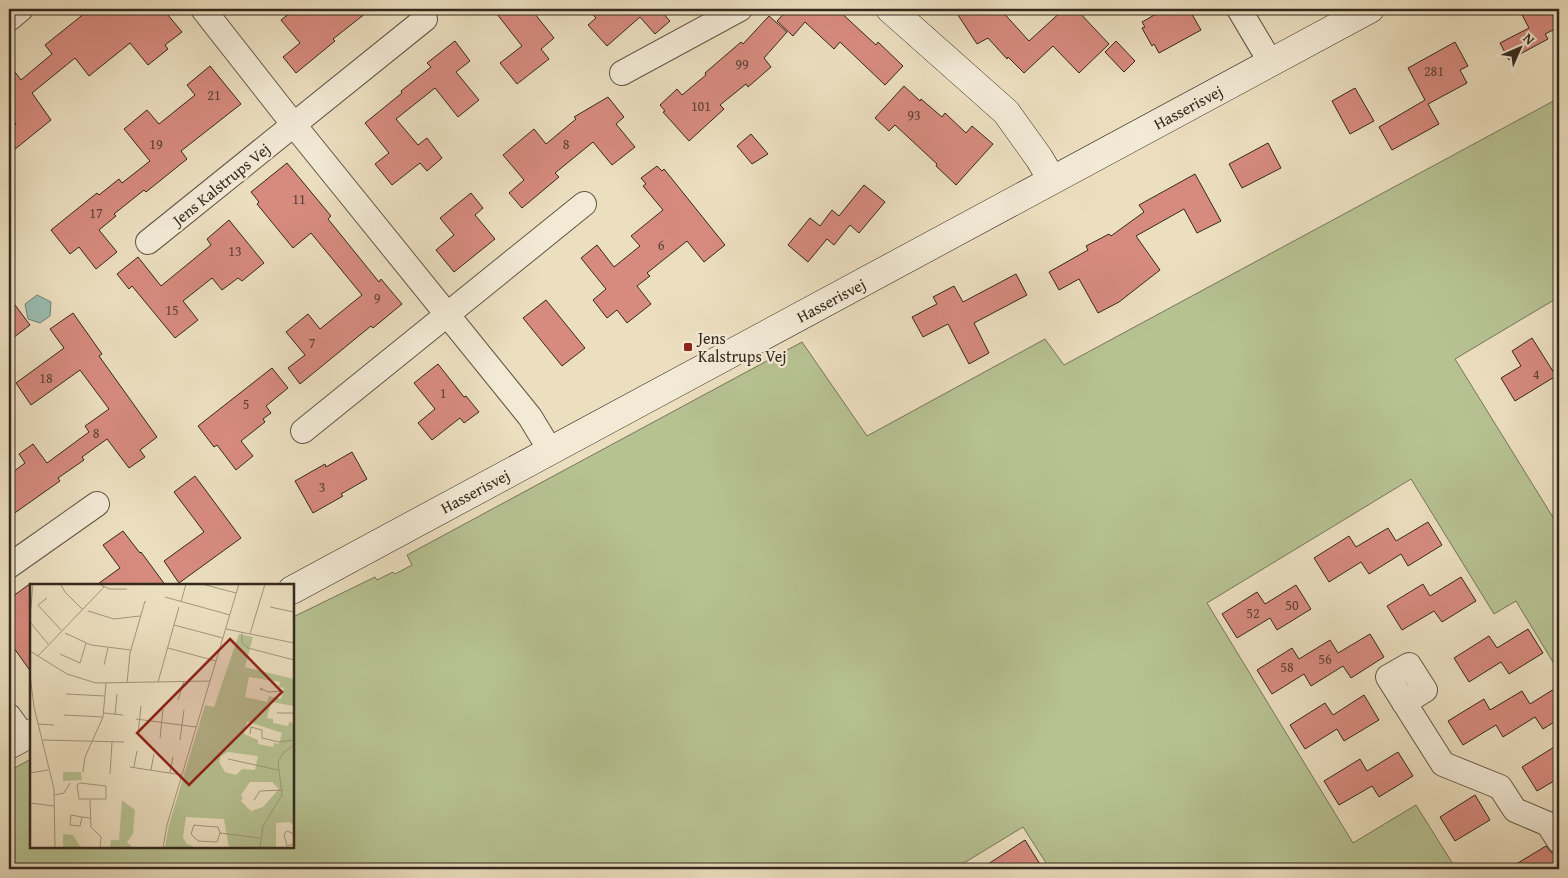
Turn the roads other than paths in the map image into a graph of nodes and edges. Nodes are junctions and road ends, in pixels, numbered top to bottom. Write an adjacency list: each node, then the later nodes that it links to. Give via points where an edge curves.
1 (21, 9): 7 (street)
2 (203, 9): 11 (street)
3 (740, 9): 10 (street)
4 (890, 9): 12 (street, via 1006,112)
5 (1239, 9): 9 (street)
6 (1370, 9): 9 (street, Hasserisvej)
7 (9, 18)
8 (425, 19): 11 (street, Jens Kalstrups Vej)
9 (1271, 63): 12 (street, Hasserisvej)
10 (622, 73)
11 (294, 125): 14 (street, Jens Kalstrups Vej); 15 (street)
12 (1052, 180): 17 (street, Hasserisvej)
13 (584, 204): 15 (street)
14 (148, 242)
15 (447, 314): 16 (street); 17 (street, via 530,417)
16 (303, 431)
17 (550, 450): 20 (street, Hasserisvej)
18 (98, 504): 19 (street)
19 (9, 566)
20 (294, 589)
21 (1404, 702): 22 (street, via 1443,764 1500,787 1516,810 1548,824)
22 (1559, 841)

